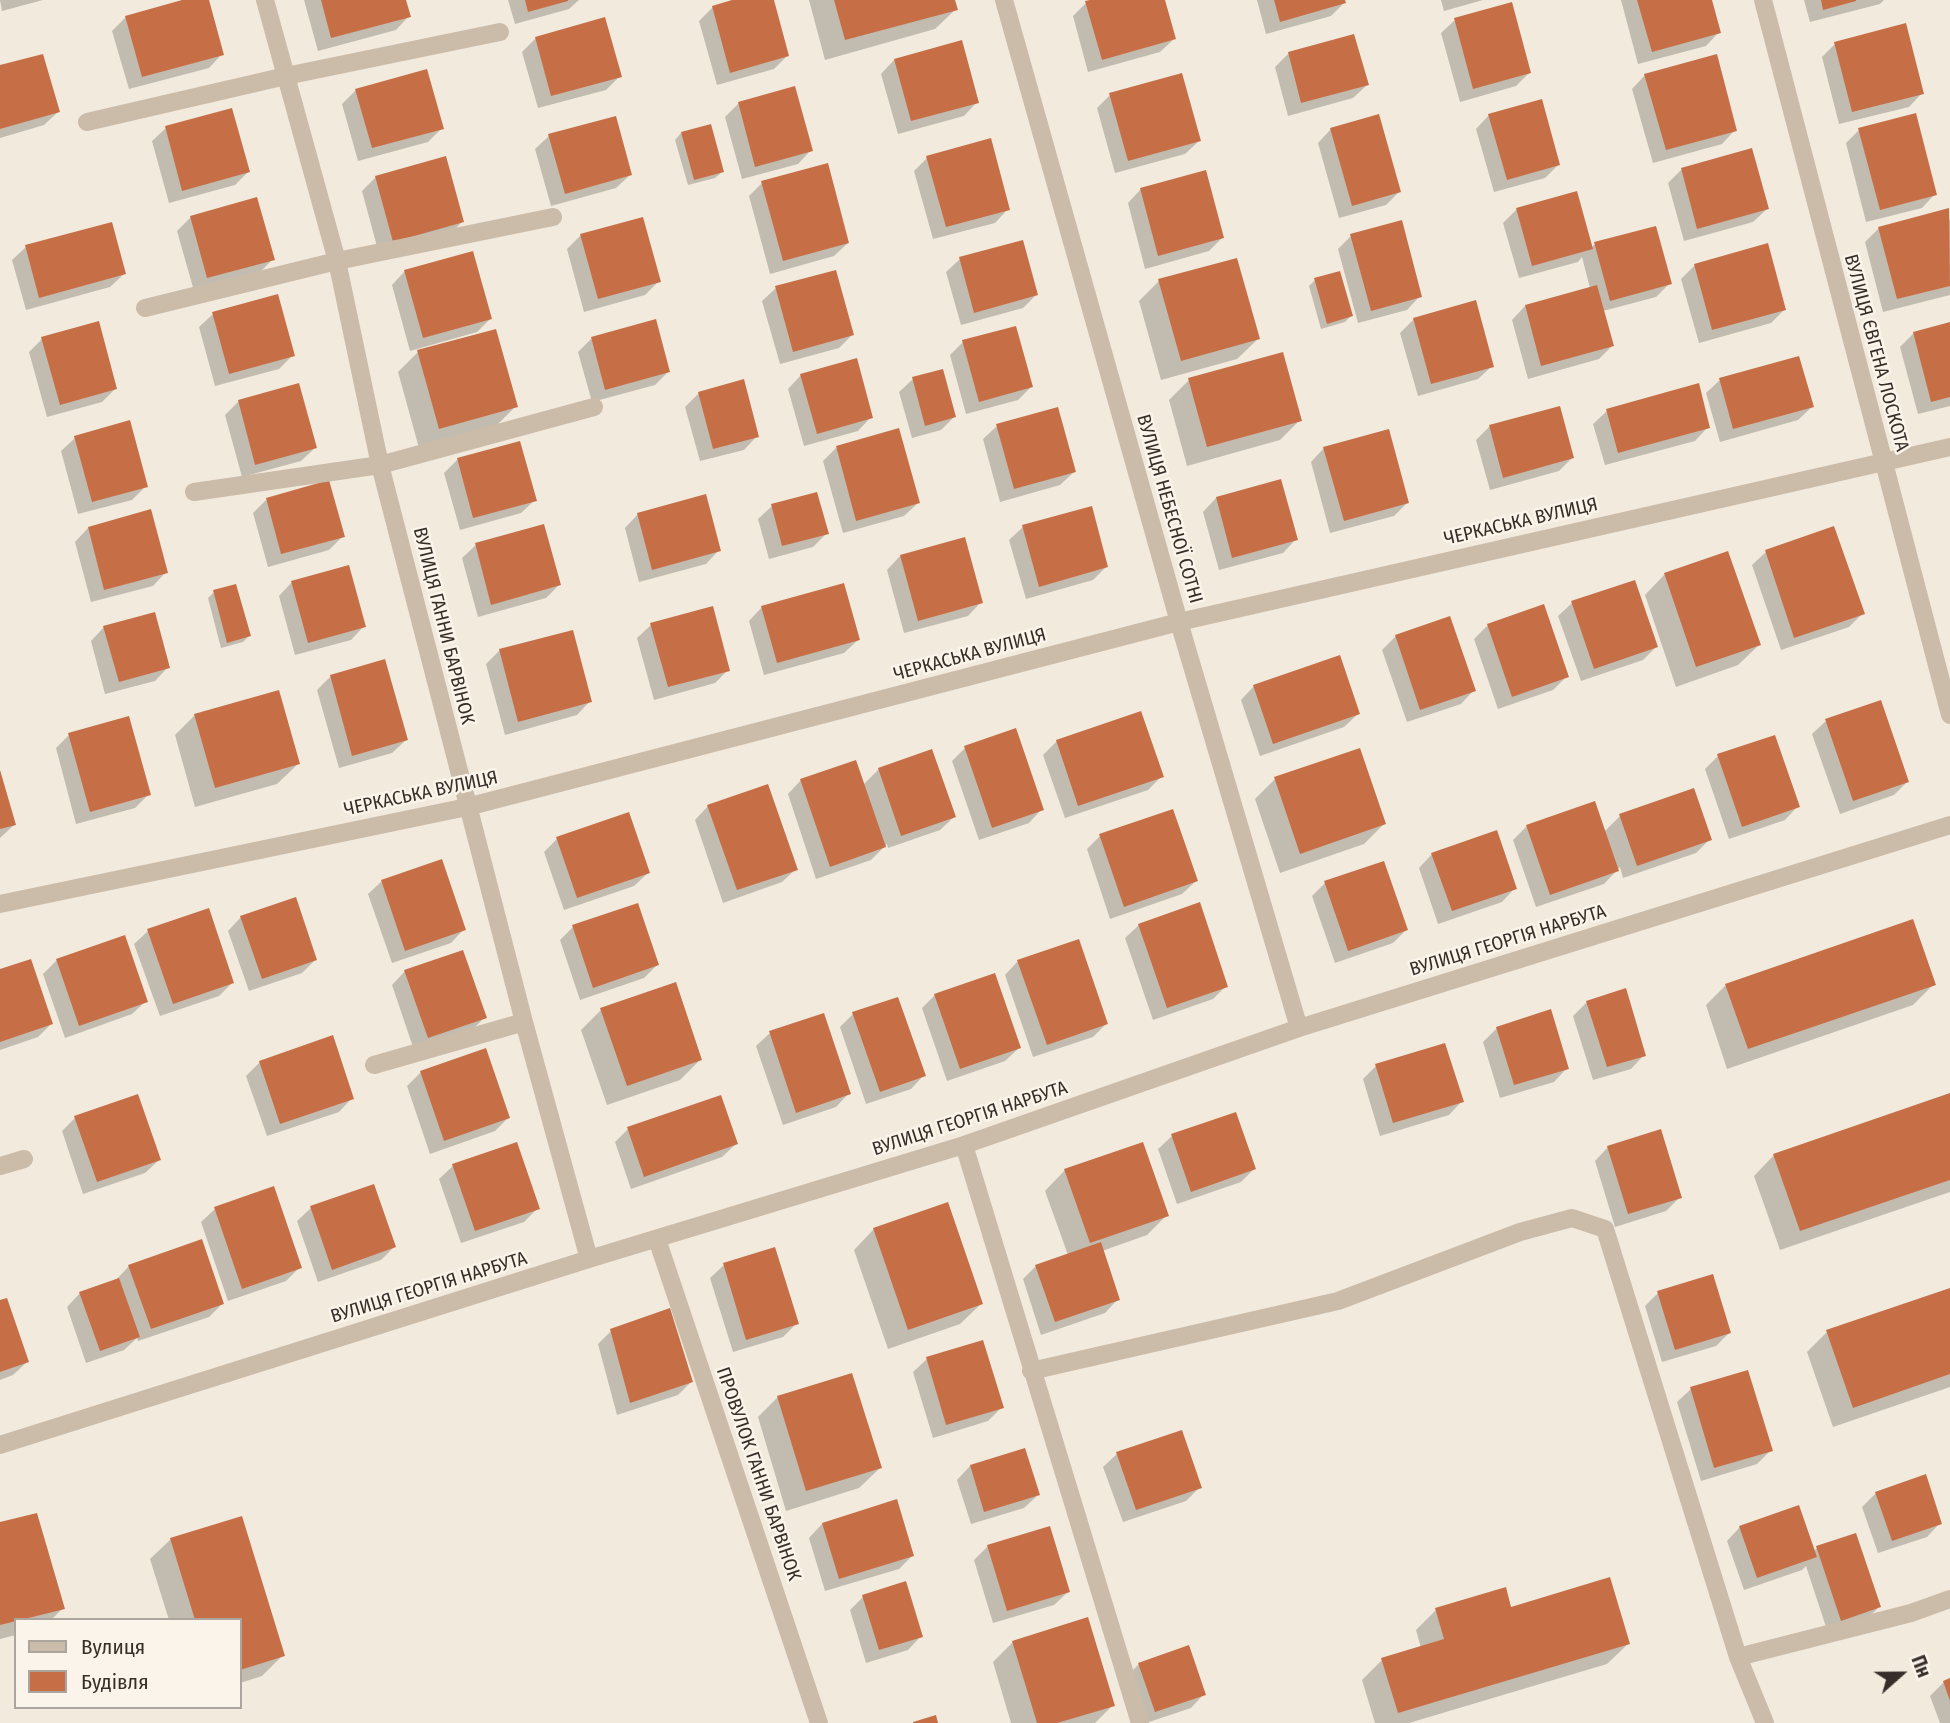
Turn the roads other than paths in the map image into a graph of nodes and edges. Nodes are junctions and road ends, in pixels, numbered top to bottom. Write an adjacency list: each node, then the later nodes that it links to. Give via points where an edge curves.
1 (265, 0): 5 (street, ВУЛИЦЯ ГАННИ БАРВІНОК)
2 (1004, 0): 15 (street, ВУЛИЦЯ НЕБЕСНОЇ СОТНІ)
3 (1763, 0): 12 (street, ВУЛИЦЯ ЄВГЕНА ЛОСКОТА)
4 (500, 32): 5 (street)
5 (286, 76): 6 (street); 8 (street, ВУЛИЦЯ ГАННИ БАРВІНОК)
6 (88, 122)
7 (553, 217): 8 (street)
8 (337, 261): 9 (street); 13 (street, ВУЛИЦЯ ГАННИ БАРВІНОК)
9 (145, 308)
10 (594, 407): 13 (street)
11 (1950, 447): 12 (street, ЧЕРКАСЬКА ВУЛИЦЯ)
12 (1882, 461): 15 (street, ЧЕРКАСЬКА ВУЛИЦЯ); 16 (street, ВУЛИЦЯ ЄВГЕНА ЛОСКОТА)
13 (380, 466): 14 (street); 17 (street, ВУЛИЦЯ ГАННИ БАРВІНОК)
14 (194, 492)
15 (1179, 622): 17 (street, ЧЕРКАСЬКА ВУЛИЦЯ); 21 (street, ВУЛИЦЯ НЕБЕСНОЇ СОТНІ)
16 (1950, 715)
17 (467, 807): 19 (street, ЧЕРКАСЬКА ВУЛИЦЯ); 20 (street, ВУЛИЦЯ ГАННИ БАРВІНОК)
18 (1950, 825): 21 (street, ВУЛИЦЯ ГЕОРГІЯ НАРБУТА)
19 (0, 904)
20 (524, 1022): 22 (street); 27 (street, ВУЛИЦЯ ГАННИ БАРВІНОК)
21 (1298, 1028): 23 (street, ВУЛИЦЯ ГЕОРГІЯ НАРБУТА)
22 (374, 1065)
23 (964, 1145): 26 (street, ВУЛИЦЯ ГЕОРГІЯ НАРБУТА); 28 (street)
24 (24, 1159): 25 (street)
25 (0, 1166)
26 (657, 1238): 27 (street, ВУЛИЦЯ ГЕОРГІЯ НАРБУТА); 32 (street, ПРОВУЛОК ГАННИ БАРВІНОК)
27 (589, 1259): 29 (street, ВУЛИЦЯ ГЕОРГІЯ НАРБУТА)
28 (1031, 1371): 31 (street, via 1338,1301 1520,1232 1572,1218 1605,1229); 33 (street)
29 (0, 1445)
30 (1950, 1599): 31 (street)
31 (1738, 1657): 34 (street)
32 (819, 1723)
33 (1140, 1723)
34 (1765, 1723)

